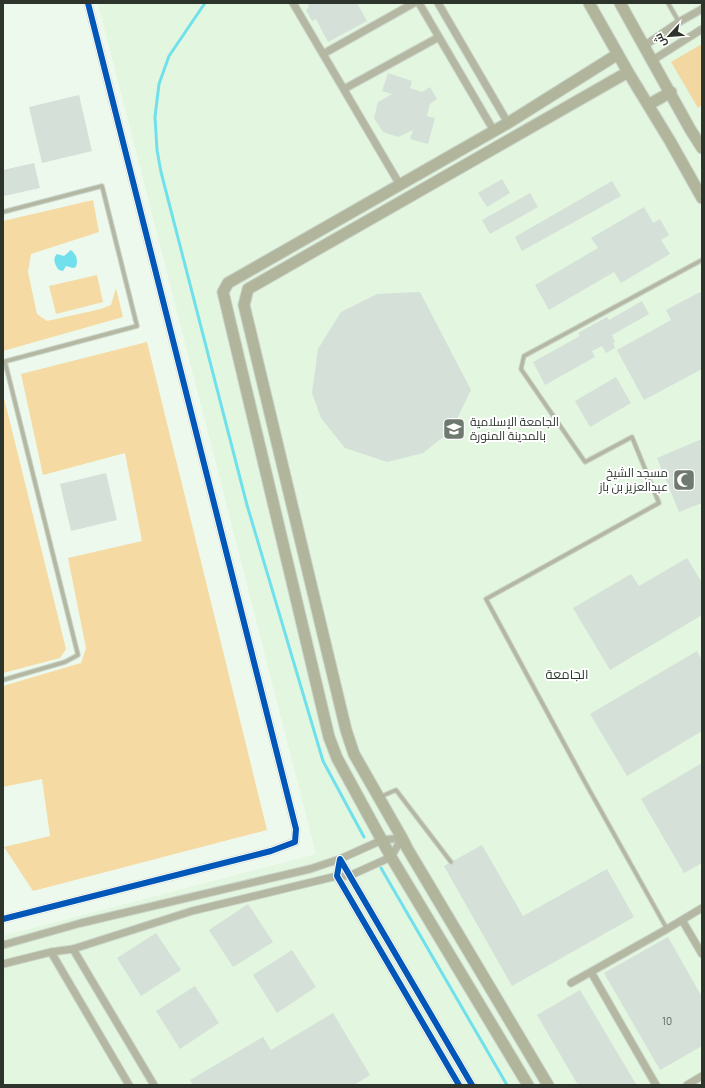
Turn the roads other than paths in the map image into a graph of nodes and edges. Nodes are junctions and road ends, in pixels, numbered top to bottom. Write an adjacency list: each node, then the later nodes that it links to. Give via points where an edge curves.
1 (88, 3): 39 (street, via 296,829 295,842 271,851)
2 (293, 3): 14 (street)
3 (414, 3): 14 (street)
4 (419, 3): 12 (street)
5 (438, 3): 21 (street)
6 (590, 3): 15 (main road)
7 (620, 3): 13 (main road)
8 (668, 3): 10 (lane)
9 (702, 9): 10 (street)
10 (679, 22): 13 (street)
11 (702, 29): 16 (street)
12 (438, 37): 18 (street); 22 (street)
13 (644, 46): 16 (main road)
14 (323, 54): 18 (street)
15 (618, 54): 17 (main road); 21 (main road)
16 (653, 60): 19 (main road)
17 (628, 72): 20 (main road); 30 (main road, via 248,289 244,306 346,730 354,754)
18 (344, 89): 24 (street)
19 (671, 92): 20 (main road); 23 (main road)
20 (648, 105): 25 (main road)
21 (508, 123): 22 (main road)
22 (494, 131): 24 (main road)
23 (702, 148)
24 (400, 185): 32 (main road, via 228,283 223,292 329,737 337,758)
25 (702, 198)
26 (3, 212): 28 (lane, via 102,186 137,326)
27 (702, 260): 41 (lane, via 524,356 521,369 585,462 632,438 659,503 486,599)
28 (4, 362): 29 (lane, via 78,656)
29 (3, 680)
30 (379, 798): 31 (main road); 35 (lane, via 396,790)
31 (402, 838): 32 (street); 33 (street); 55 (main road)
32 (382, 840): 33 (main road); 34 (street)
33 (391, 856): 37 (street); 54 (main road)
34 (340, 859): 36 (street); 37 (street); 42 (street, via 310,869 81,923)
35 (451, 862)
36 (337, 876): 37 (street); 43 (street, via 192,912); 52 (street)
37 (349, 876): 53 (street)
38 (702, 908): 40 (street)
39 (3, 919)
40 (682, 920): 41 (street); 45 (street)
41 (667, 929): 47 (street)
42 (3, 945)
43 (73, 949): 44 (street); 51 (street)
44 (51, 952): 46 (street); 50 (street)
45 (702, 954)
46 (3, 964)
47 (591, 972): 48 (street); 56 (street)
48 (570, 983)
49 (702, 1076): 57 (street)
50 (129, 1085)
51 (154, 1085)
52 (459, 1085)
53 (472, 1085)
54 (528, 1085)
55 (548, 1085)
56 (656, 1085)
57 (687, 1085)

